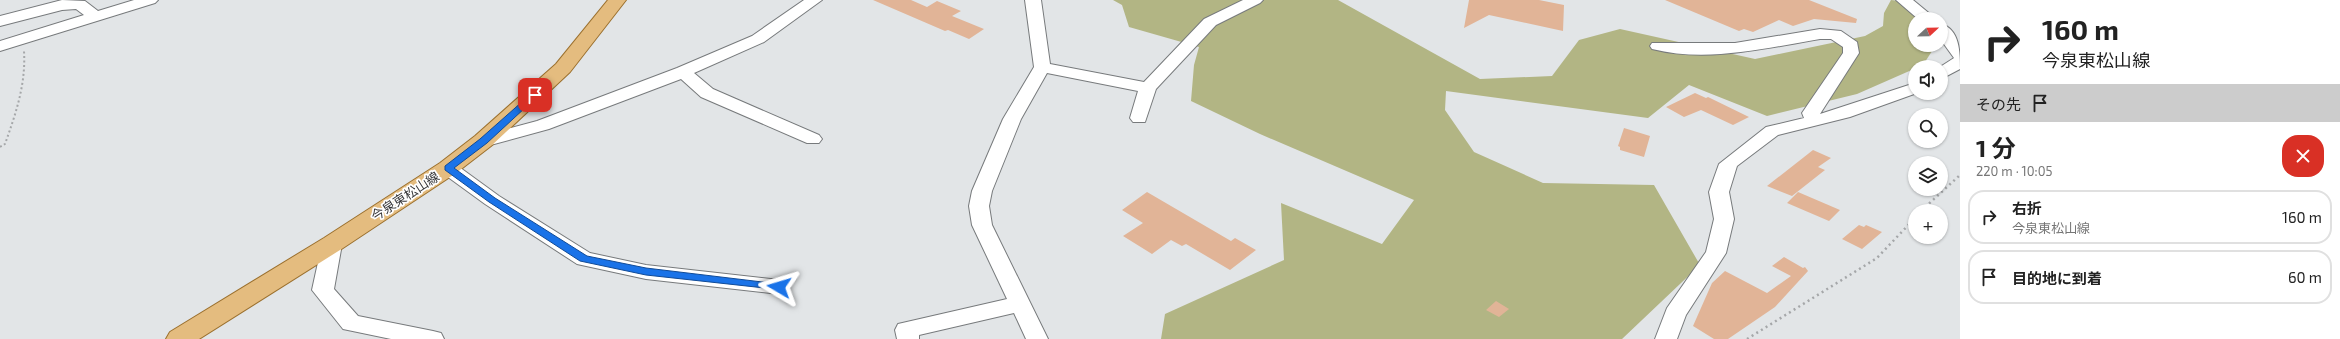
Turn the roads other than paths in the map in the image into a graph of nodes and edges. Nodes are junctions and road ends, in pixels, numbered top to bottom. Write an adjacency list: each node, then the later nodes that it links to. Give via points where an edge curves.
1 (150, 0): 7 (street)
2 (617, 0): 24 (main road, 今泉東松山線, via 563,68)
3 (814, 0): 18 (street, via 758,39)
4 (1033, 0): 16 (street)
5 (1255, 0): 19 (street, via 1210,22)
6 (1904, 0): 8 (street)
7 (138, 2): 9 (street)
8 (1919, 12)
9 (96, 17): 10 (street, via 80,4 62,5); 12 (street)
10 (0, 21)
11 (1948, 39): 14 (street)
12 (0, 46)
13 (1658, 46): 22 (street, via 1689,49 1735,48 1820,34 1835,34 1851,45 1852,53 1811,113)
14 (1960, 55)
15 (1960, 61): 17 (street)
16 (1042, 67): 19 (street); 28 (street, via 1012,119 982,191 979,206 982,225)
17 (1948, 69)
18 (684, 72): 23 (street, via 707,93); 24 (street, via 543,125)
19 (1148, 88): 21 (street)
20 (1908, 90): 22 (street)
21 (1139, 118)
22 (1814, 121): 34 (street, via 1772,131 1728,164 1719,192 1724,219 1716,253 1675,314)
23 (813, 139)
24 (484, 141): 25 (main road, 今泉東松山線)
25 (448, 168): 26 (main road, 今泉東松山線); 27 (street, via 492,200 584,259 646,272)
26 (332, 244): 29 (street, via 323,290 351,323); 30 (main road, 今泉東松山線)
27 (779, 287)
28 (1021, 304): 32 (street, via 906,330); 33 (street)
29 (396, 336): 31 (street)
30 (179, 339)
31 (433, 339)
32 (908, 339)
33 (1037, 339)
34 (1666, 339)

